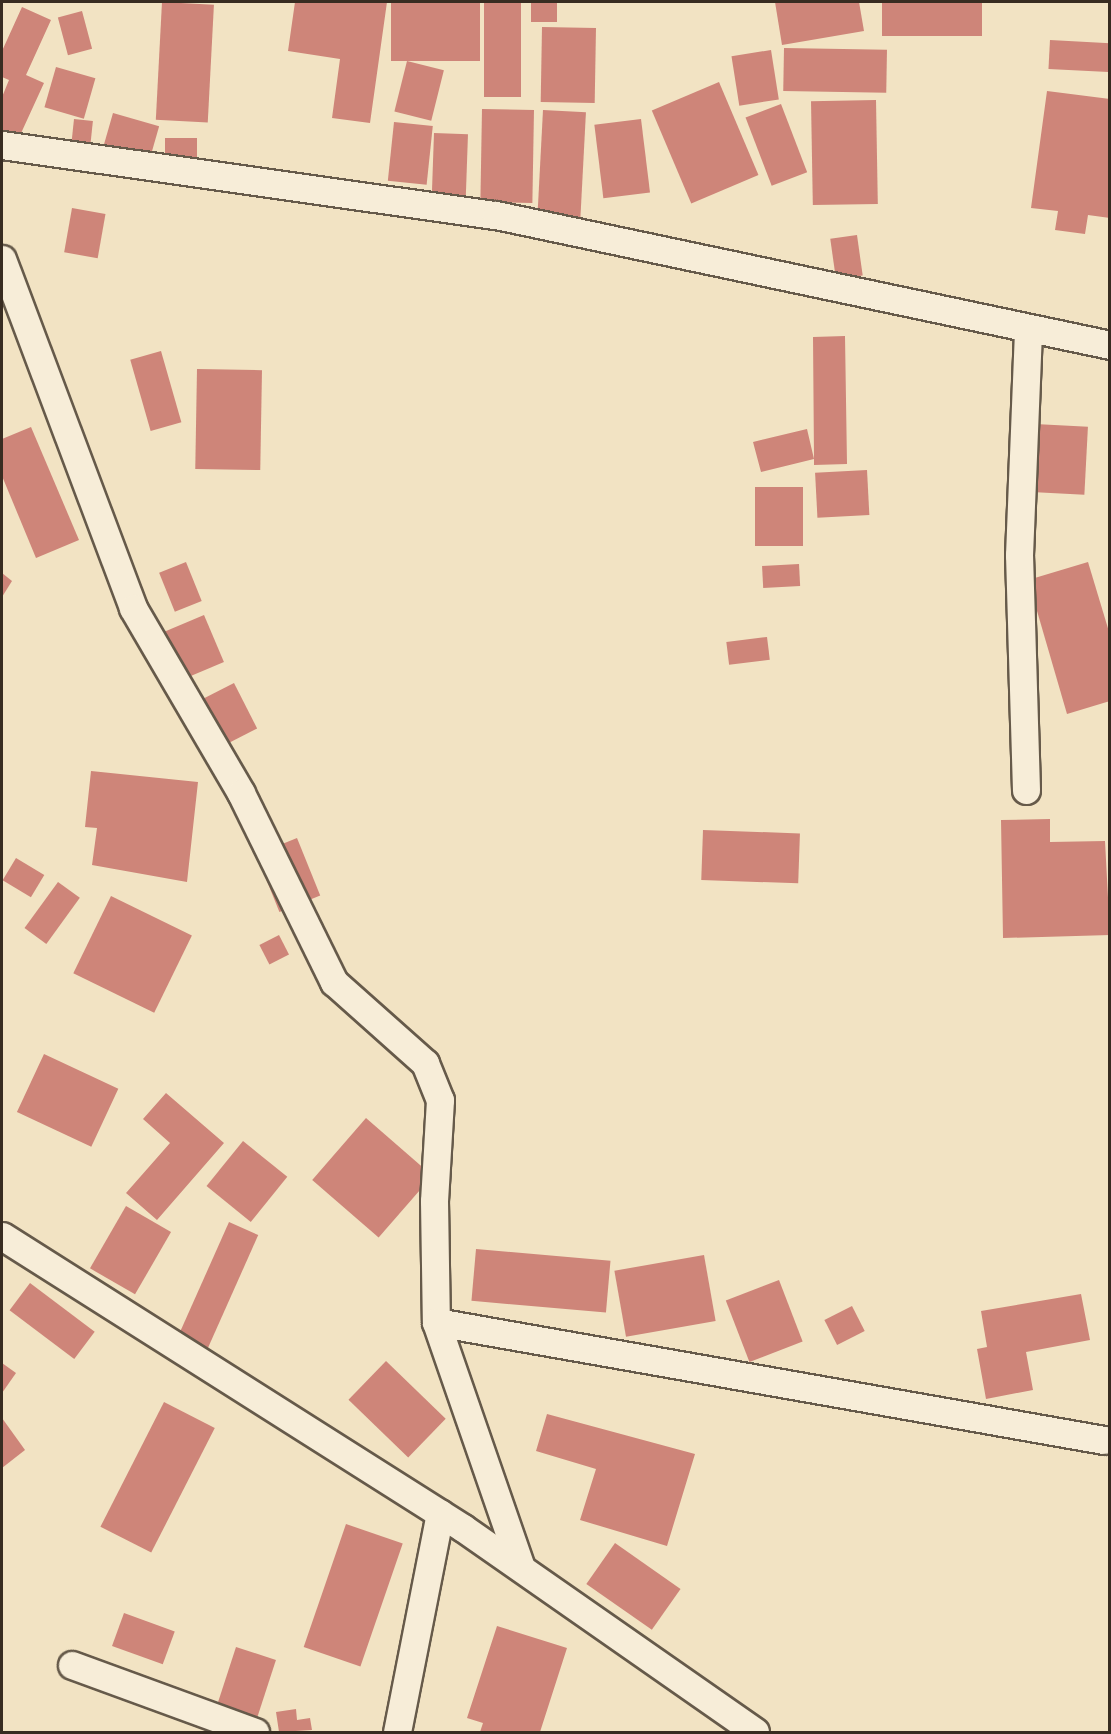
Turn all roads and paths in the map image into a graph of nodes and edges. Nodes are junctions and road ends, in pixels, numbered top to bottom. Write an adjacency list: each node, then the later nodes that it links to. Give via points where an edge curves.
1 (2, 145): 3 (street, via 496,215)
2 (2, 259): 7 (street, via 133,608 240,793 334,982 425,1063 440,1100)
3 (1028, 328): 4 (street); 5 (street, via 1019,555)
4 (1110, 345)
5 (1026, 790)
6 (2, 1236): 9 (street)
7 (436, 1322): 8 (street); 10 (street)
8 (1104, 1440)
9 (440, 1513): 10 (street); 13 (street)
10 (521, 1568): 14 (street)
11 (72, 1665): 12 (street)
12 (255, 1732)
13 (397, 1732)
14 (755, 1732)

